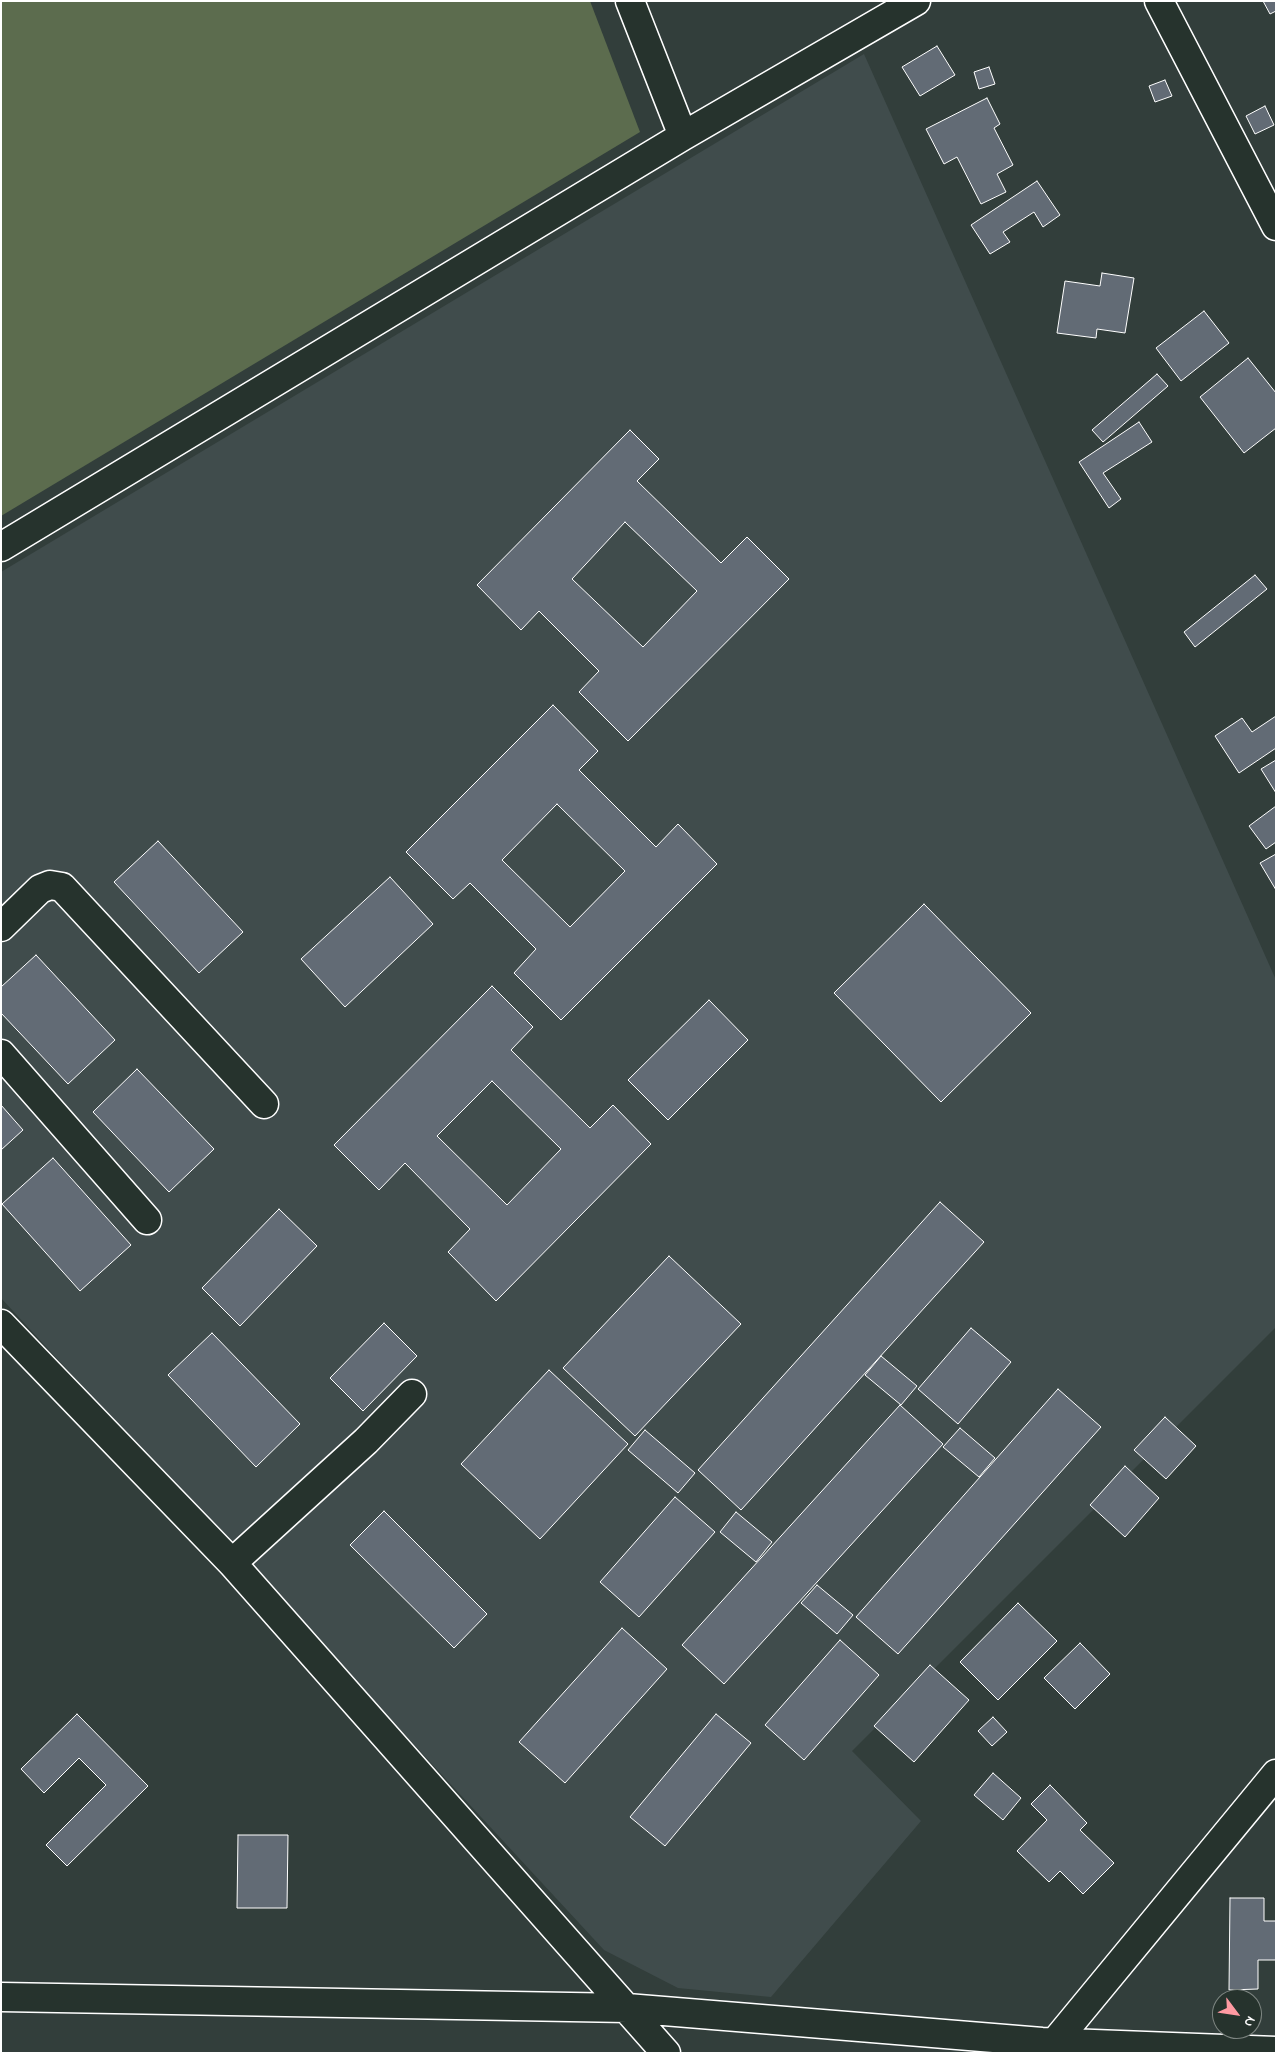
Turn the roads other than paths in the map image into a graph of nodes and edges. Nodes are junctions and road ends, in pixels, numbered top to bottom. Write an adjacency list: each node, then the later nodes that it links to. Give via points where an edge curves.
1 (630, 1): 4 (street)
2 (916, 1): 4 (street)
3 (1159, 1): 5 (street)
4 (684, 136): 6 (street)
5 (1276, 226)
6 (1, 547)
7 (1, 927): 9 (street, via 40,889 50,885 62,887)
8 (1, 1054): 10 (street)
9 (264, 1104)
10 (147, 1220)
11 (1, 1324): 13 (street)
12 (412, 1394): 13 (street, via 366,1441)
13 (232, 1563): 16 (street)
14 (1276, 1774): 18 (street)
15 (1, 1997): 16 (street)
16 (627, 2008): 17 (street); 21 (street)
17 (886, 2029): 18 (street); 22 (street)
18 (1046, 2045): 19 (street)
19 (1142, 2049): 20 (street)
20 (1276, 2050)
21 (666, 2053)
22 (930, 2053)

